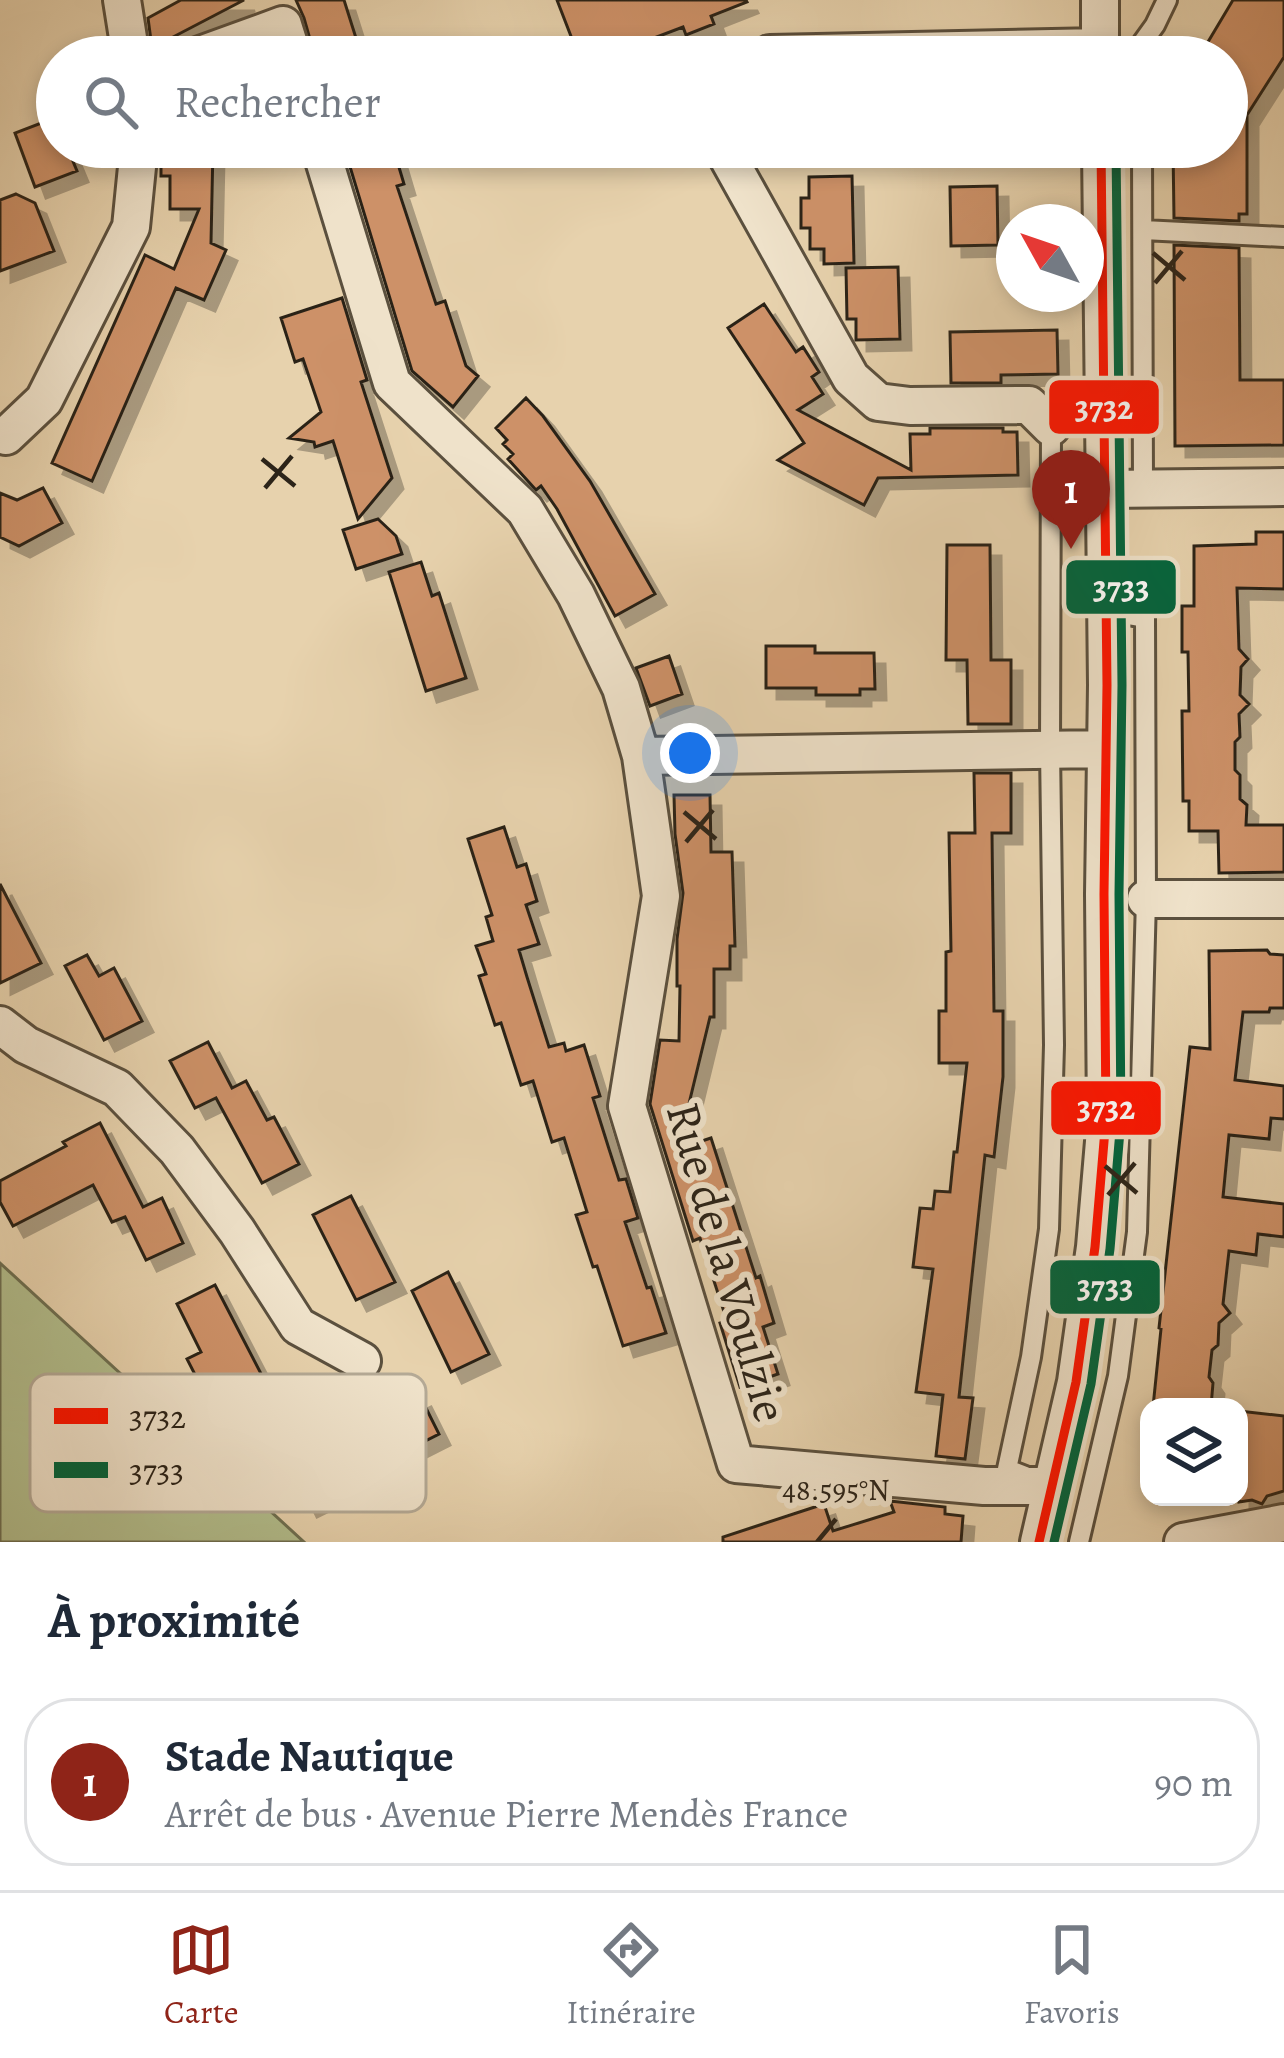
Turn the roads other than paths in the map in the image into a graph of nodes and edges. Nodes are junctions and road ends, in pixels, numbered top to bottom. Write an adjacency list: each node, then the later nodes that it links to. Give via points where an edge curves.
1 (122, 0): 4 (street)
2 (1100, 0): 7 (street)
3 (1167, 0): 8 (lane)
4 (127, 36)
5 (253, 36): 6 (street, via 283,25)
6 (286, 36)
7 (1116, 36)
8 (1142, 36)
9 (137, 168): 17 (street, via 131,226 44,400)
10 (326, 168): 24 (street, Rue de la Voulzie, via 392,383 525,510 621,688)
11 (734, 168): 16 (street, via 851,378 878,402 1029,405)
12 (1101, 168): 19 (street)
13 (1142, 168): 14 (lane)
14 (1143, 230): 15 (lane); 20 (lane)
15 (1284, 236)
16 (1051, 427): 22 (lane)
17 (6, 436)
18 (1284, 487): 20 (street)
19 (1105, 488): 20 (street); 21 (street)
20 (1143, 488)
21 (1104, 610): 23 (street); 25 (lane, via 1145,618)
22 (1050, 748): 23 (street); 24 (street); 29 (lane, via 1049,1229 1007,1469)
23 (1107, 749): 29 (street, via 1106,1118 1076,1382)
24 (641, 756): 29 (street, Rue de la Voulzie, via 661,896 627,1106 736,1464)
25 (1146, 898): 26 (street); 32 (lane, via 1137,1232 1118,1376)
26 (1284, 899)
27 (0, 1025): 28 (street, via 26,1046 117,1088 176,1150 298,1326)
28 (362, 1360)
29 (1052, 1486): 31 (street)
30 (1284, 1522): 33 (street)
31 (1039, 1542)
32 (1079, 1542)
33 (1183, 1542)

